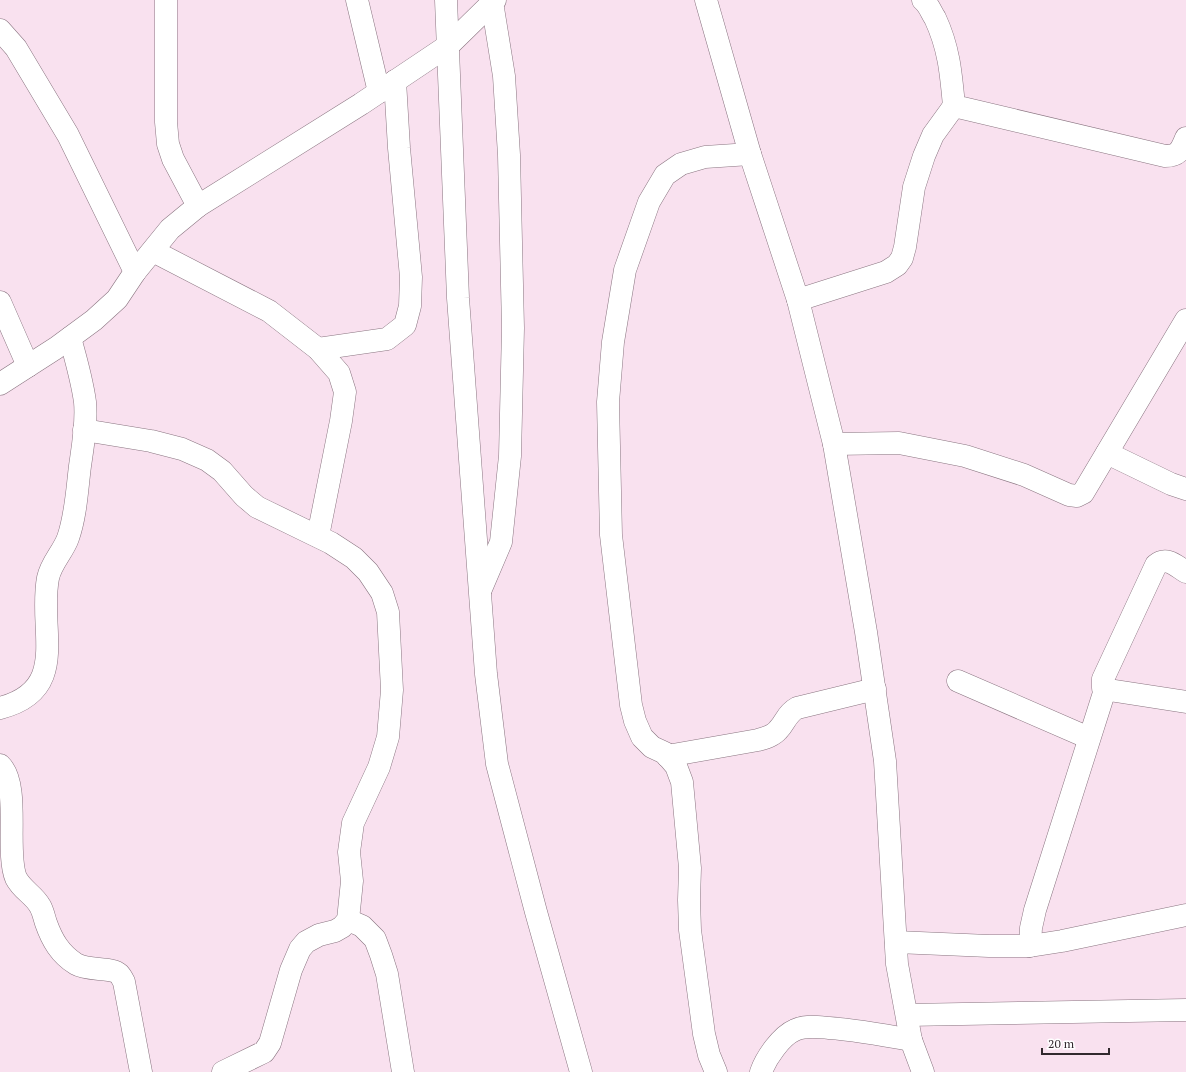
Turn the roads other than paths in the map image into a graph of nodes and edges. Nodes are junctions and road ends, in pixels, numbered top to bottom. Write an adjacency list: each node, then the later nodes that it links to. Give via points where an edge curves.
1 (166, 0): 13 (street, via 168,144 173,159)
2 (357, 0): 9 (street)
3 (446, 0): 8 (street)
4 (706, 0): 12 (street)
5 (923, 0): 10 (street, via 928,4 942,34 951,67)
6 (493, 1): 8 (street); 29 (street, via 504,76 509,155 513,328 510,456 501,542)
7 (0, 30): 15 (street, via 16,48 68,135)
8 (449, 45): 9 (street); 29 (street, via 458,298)
9 (387, 86): 13 (street); 20 (street, via 399,148 411,277 410,306 405,325 387,339)
10 (954, 106): 11 (street, via 1165,156 1179,152); 16 (street, via 933,136 924,156 914,187 902,258 886,272)
11 (1186, 138)
12 (750, 154): 16 (street); 36 (street, via 705,157 681,164 665,175 649,202 626,270 612,342 608,402 611,535 631,705 642,737)
13 (198, 206): 14 (street, via 170,229)
14 (153, 251): 15 (street); 20 (street, via 269,311)
15 (135, 272): 19 (street, via 117,299)
16 (798, 300): 24 (street)
17 (0, 302): 21 (street)
18 (1186, 320): 25 (street)
19 (70, 338): 21 (street); 23 (street, via 85,404)
20 (318, 348): 27 (street, via 339,373 345,392)
21 (28, 366): 22 (street)
22 (0, 384)
23 (84, 430): 27 (street, via 150,441 182,449 207,460 222,471 257,507); 34 (street, via 74,512 68,538 49,577 45,603 48,651 46,671 26,698)
24 (834, 444): 25 (street, via 899,442 965,456 1024,475 1073,497 1083,493); 31 (street)
25 (1107, 453): 26 (street)
26 (1186, 489)
27 (318, 536): 39 (street, via 354,558 368,572 382,593 388,612 392,690 388,737 379,767 353,823 349,852 352,881)
28 (1186, 572): 32 (street, via 1165,560 1156,565 1103,679)
29 (480, 590): 48 (street, via 486,674 498,764)
30 (958, 681): 35 (street)
31 (875, 689): 36 (street, via 797,708 790,712 778,731 758,740); 40 (street, via 885,761)
32 (1105, 692): 33 (street, via 1109,690); 35 (street)
33 (1186, 702)
34 (0, 708)
35 (1089, 738): 41 (street, via 1035,910)
36 (667, 756): 49 (street, via 676,766 682,782 690,868 690,930 704,1034)
37 (0, 765): 45 (street, via 8,779 10,793 16,878 40,906 51,937 66,956 77,965 118,973 124,982)
38 (1186, 915): 41 (street)
39 (348, 920): 46 (street, via 342,927 319,935 306,942 300,949 291,970 270,1043 264,1052); 47 (street, via 362,926 375,939 379,950 387,974)
40 (896, 942): 41 (street); 43 (street)
41 (1030, 946)
42 (1186, 1010): 43 (street)
43 (906, 1015): 44 (street)
44 (911, 1040): 50 (street, via 855,1030 811,1027 795,1030 779,1042); 51 (street)
45 (141, 1072)
46 (223, 1072)
47 (403, 1072)
48 (581, 1072)
49 (716, 1072)
50 (761, 1072)
51 (923, 1072)

